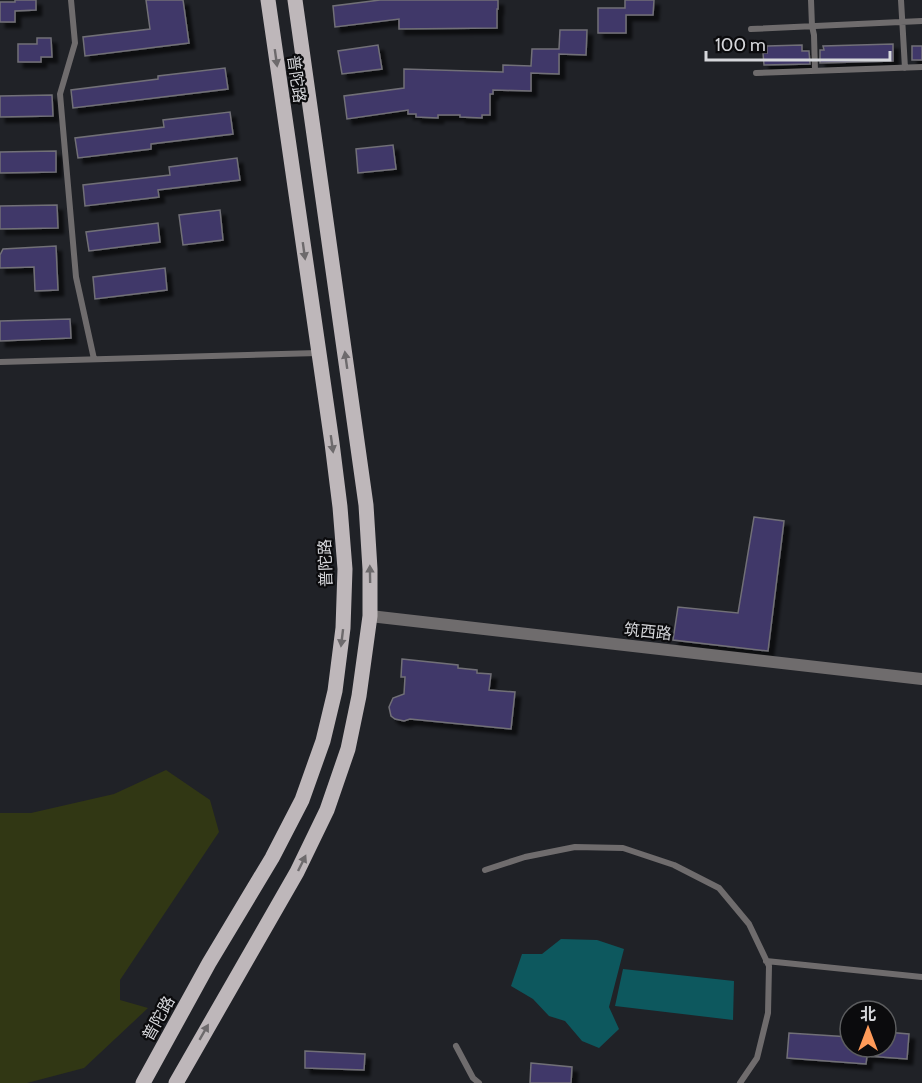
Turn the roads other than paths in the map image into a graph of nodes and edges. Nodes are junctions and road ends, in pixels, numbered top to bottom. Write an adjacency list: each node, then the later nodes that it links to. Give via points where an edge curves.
1 (71, 0): 15 (lane, via 75,43 60,94 76,276)
2 (268, 0): 14 (main road, 普陀路, one-way to 14)
3 (295, 0): 17 (main road, 普陀路, one-way to 3, via 366,504)
4 (811, 0): 8 (lane)
5 (902, 0): 7 (lane)
6 (922, 21): 7 (lane)
7 (903, 22): 8 (lane); 11 (lane)
8 (812, 26): 9 (lane); 12 (lane)
9 (751, 29)
10 (922, 67): 11 (lane)
11 (905, 68): 12 (lane)
12 (816, 71): 13 (lane)
13 (756, 73)
14 (319, 353): 15 (lane); 23 (main road, 普陀路, one-way to 23, via 345,569 343,628 333,701 302,800)
15 (94, 359): 16 (lane)
16 (0, 362)
17 (370, 616): 18 (street, 筑西路); 24 (main road, 普陀路, one-way to 17, via 297,872 327,810 348,749)
18 (922, 679)
19 (485, 870): 20 (lane, via 575,847 633,851 674,865 719,888 749,924)
20 (766, 961): 21 (lane); 26 (lane, via 768,1013 757,1058)
21 (922, 977)
22 (456, 1046): 25 (lane)
23 (143, 1083)
24 (176, 1083)
25 (479, 1083)
26 (740, 1083)

